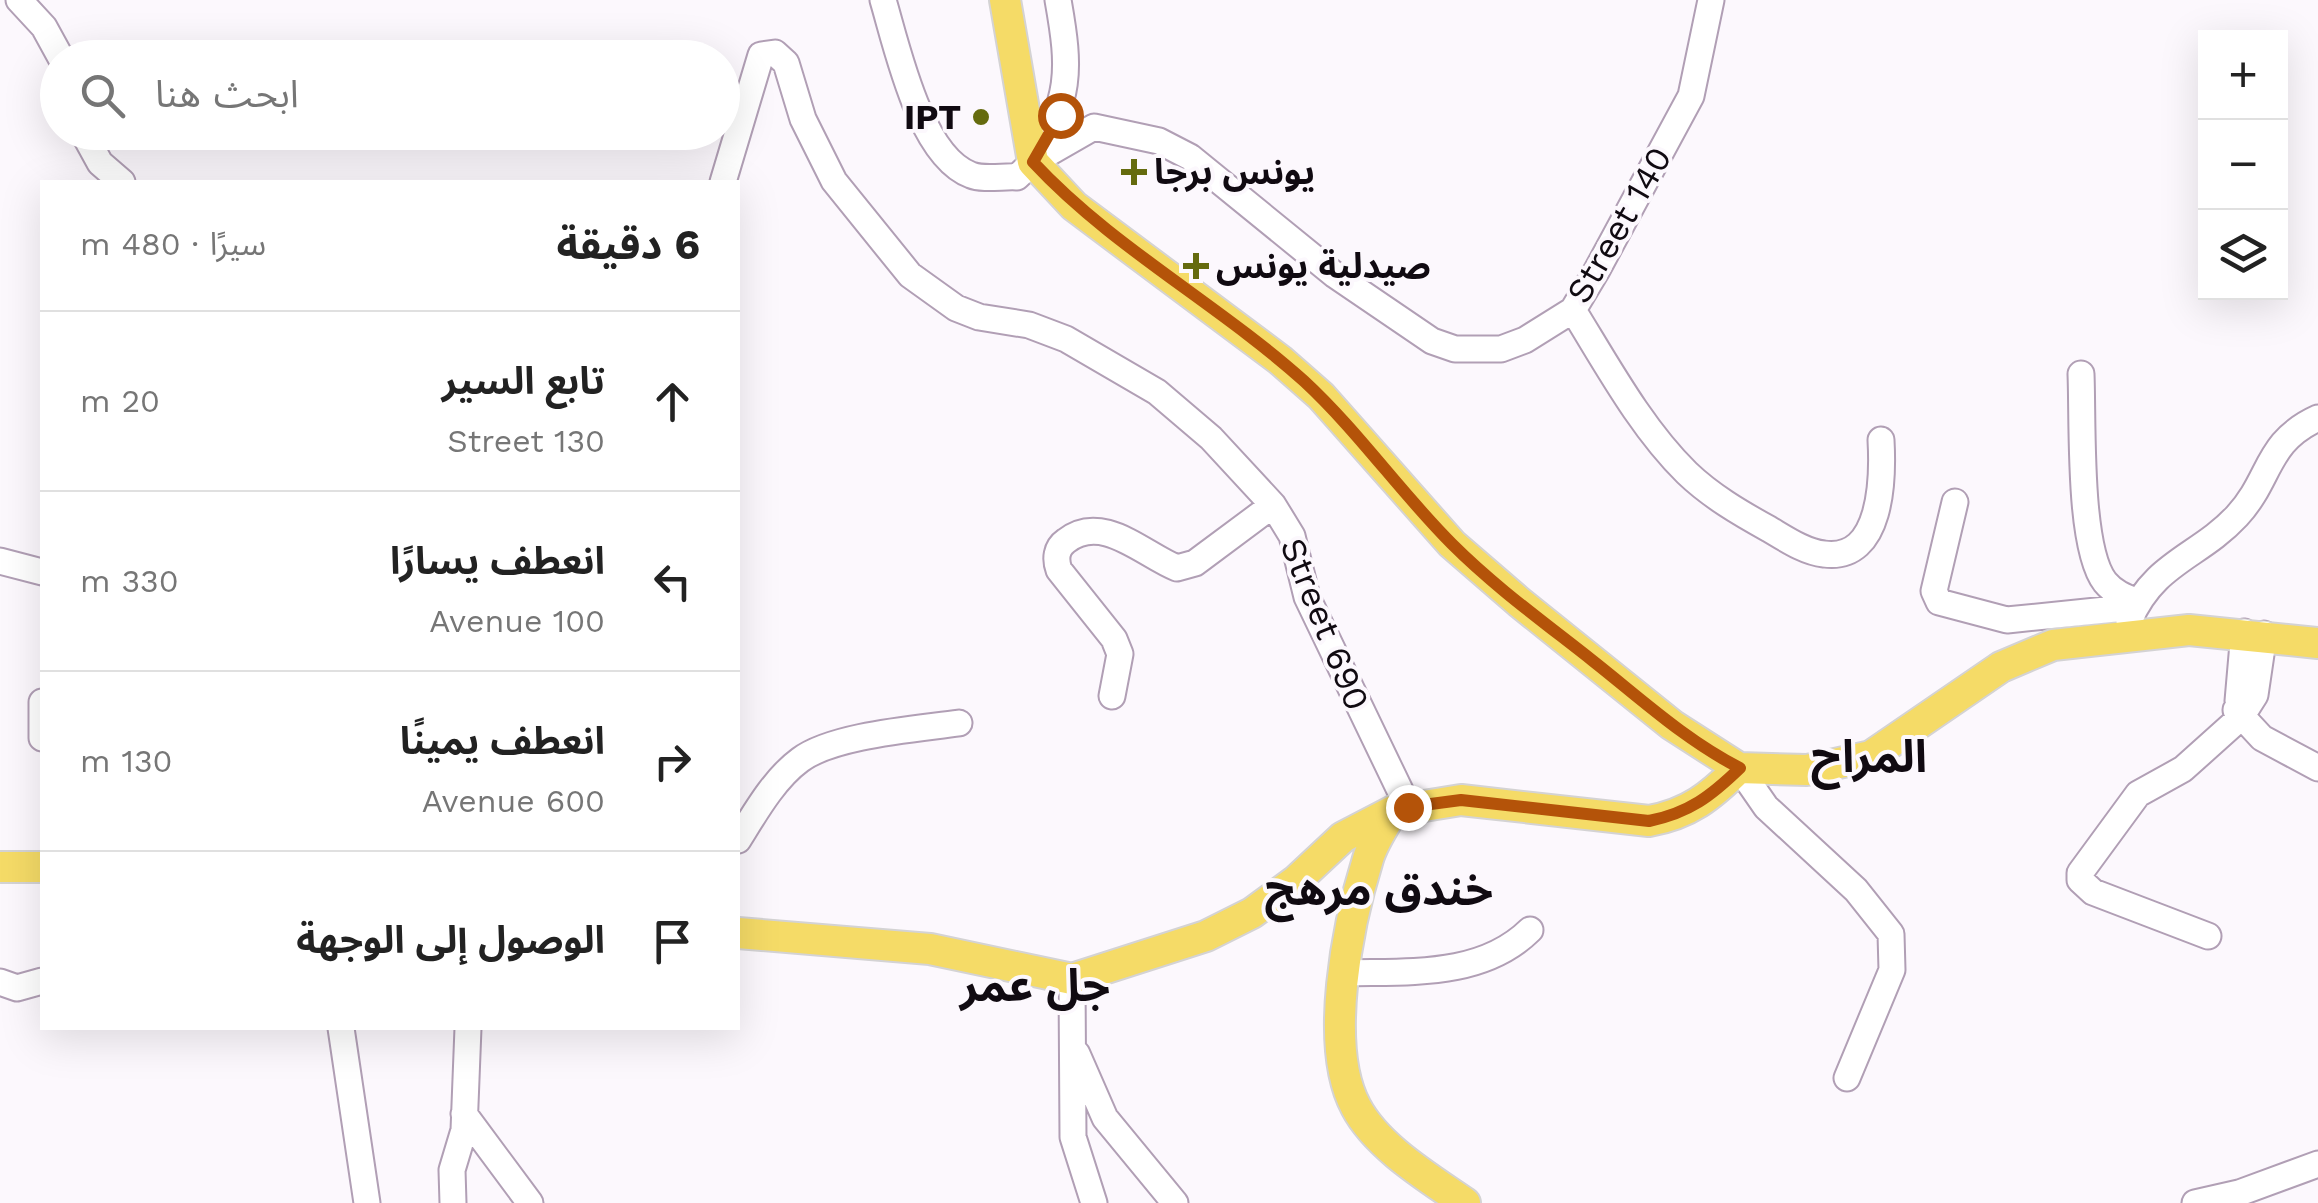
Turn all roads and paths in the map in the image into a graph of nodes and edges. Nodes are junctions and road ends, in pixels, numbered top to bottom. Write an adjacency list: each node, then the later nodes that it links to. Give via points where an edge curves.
1 (20, 0): 6 (street)
2 (884, 0): 10 (street, Street 140, via 914,103 938,148 970,175 1017,177)
3 (1005, 0): 10 (main road)
4 (1058, 0): 10 (street, via 1066,78 1060,115)
5 (1711, 0): 13 (street, Street 140, via 1691,96)
6 (51, 40)
7 (740, 125): 18 (street, Street 690, via 761,55 776,53 834,181 910,275 956,308 1066,339 1157,392 1211,438)
8 (93, 150): 11 (street)
9 (733, 150): 12 (street, Street 690)
10 (1033, 162): 13 (street, Street 140, via 1094,128 1160,141 1222,180 1398,321 1454,348 1500,349); 27 (main road, via 1074,206 1307,384 1452,544 1519,602 1696,743)
11 (120, 180)
12 (724, 180)
13 (1573, 310): 16 (street, via 1687,474 1807,550 1842,552 1876,518)
14 (2081, 374): 21 (street, via 2088,527 2103,580)
15 (2318, 418): 21 (street, via 2282,440 2236,516 2172,562)
16 (1881, 440)
17 (1955, 502): 21 (street, via 1934,591 1939,602 2007,620)
18 (1273, 506): 24 (street, via 1195,564 1178,568 1097,531 1068,538 1059,548 1059,570 1120,654); 29 (street, Street 690, via 1292,536 1307,597)
19 (0, 560): 20 (street)
20 (40, 571)
21 (2132, 614): 22 (main road, via 2189,630); 27 (main road, via 2001,667 1871,756 1807,770)
22 (2254, 633): 23 (main road); 25 (street)
23 (2318, 643)
24 (1112, 696)
25 (2236, 717): 28 (street); 35 (street, via 2196,760 2138,794 2084,865 2080,880 2093,892)
26 (959, 724): 30 (street, via 901,731 802,758)
27 (1740, 768): 29 (main road, via 1708,800 1678,816 1649,821 1461,800); 43 (street, via 1766,807 1856,890 1891,934 1892,970)
28 (2318, 768)
29 (1400, 809): 36 (main road, via 1368,855); 37 (main road, via 1343,837 1252,913 1206,936)
30 (740, 837)
31 (40, 866): 32 (main road)
32 (0, 868)
33 (1530, 930): 36 (street, via 1512,948 1454,970)
34 (740, 934): 37 (main road, via 930,950)
35 (2208, 936)
36 (1344, 973): 51 (main road, via 1342,1055 1357,1110)
37 (1072, 980): 42 (street)
38 (0, 982): 39 (street, via 17,988)
39 (40, 982)
40 (340, 1030): 46 (street)
41 (468, 1030): 44 (street)
42 (1070, 1040): 49 (street, via 1073,1137); 50 (street, via 1105,1118)
43 (1847, 1078)
44 (464, 1114): 47 (street, via 452,1170); 48 (street)
45 (2318, 1164): 52 (street)
46 (367, 1203)
47 (453, 1203)
48 (530, 1203)
49 (1094, 1203)
50 (1175, 1203)
51 (1464, 1203)
52 (2196, 1203)

